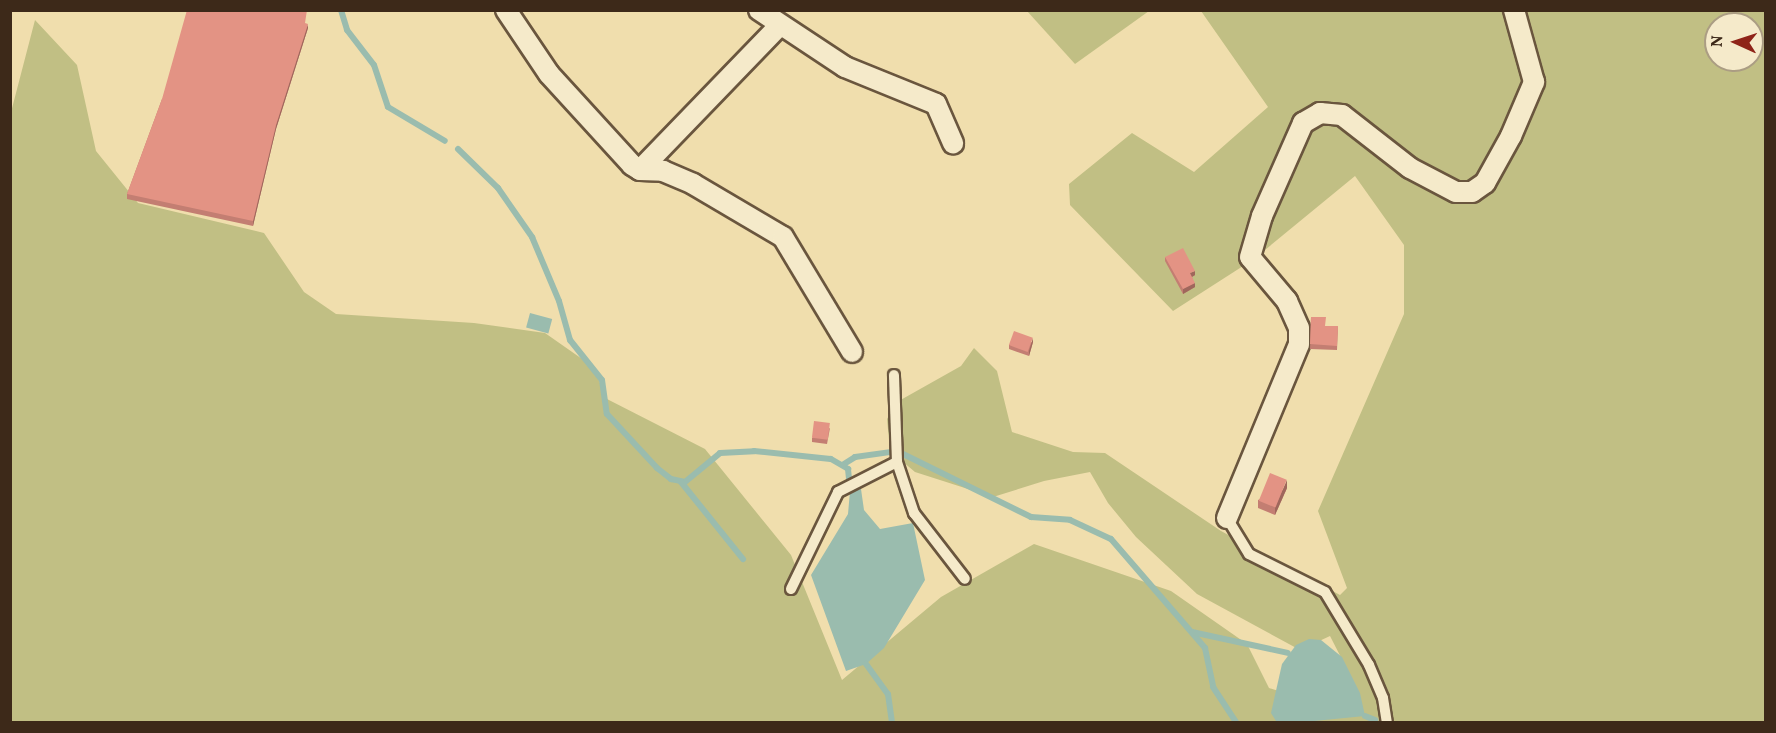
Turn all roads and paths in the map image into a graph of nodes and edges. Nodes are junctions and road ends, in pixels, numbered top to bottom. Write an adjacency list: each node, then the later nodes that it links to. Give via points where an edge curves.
1 (506, 10): 6 (street, via 549,74)
2 (759, 10): 4 (street)
3 (1514, 10): 10 (street, via 1534,82 1490,173 1472,192 1456,192 1410,168 1341,115 1320,113 1303,123 1262,216 1250,257 1287,301 1299,328 1299,344)
4 (779, 26): 5 (street, via 845,67 936,104); 6 (street)
5 (953, 143)
6 (640, 171): 7 (street, via 663,171 693,184 783,237)
7 (852, 352)
8 (894, 375): 9 (lane)
9 (897, 462): 11 (lane, via 914,513); 12 (lane, via 838,492)
10 (1227, 518): 13 (lane, via 1249,554 1325,592 1369,665 1383,698)
11 (965, 579)
12 (791, 589)
13 (1387, 723)

